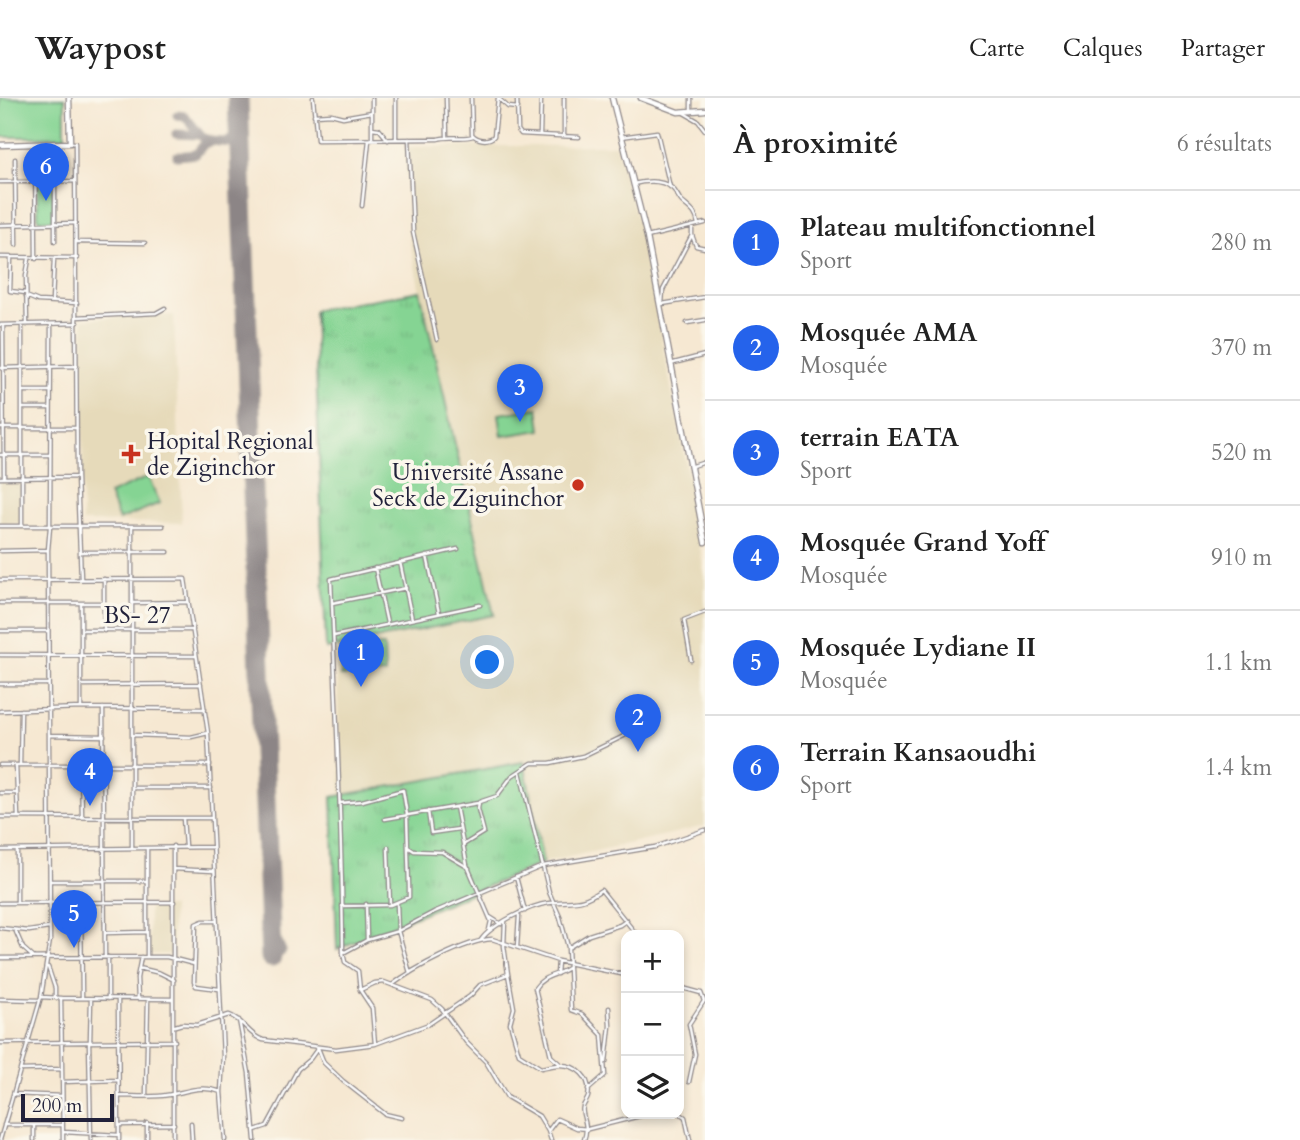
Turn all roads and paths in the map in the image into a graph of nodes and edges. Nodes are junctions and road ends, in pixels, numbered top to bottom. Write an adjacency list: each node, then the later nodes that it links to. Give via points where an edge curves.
1 (69, 98): 33 (street)
2 (313, 98): 20 (street)
3 (372, 98): 17 (street)
4 (396, 98): 29 (street)
5 (446, 98): 25 (street)
6 (471, 98): 26 (street)
7 (498, 98): 15 (street); 26 (street, via 495,136)
8 (517, 98): 15 (street)
9 (541, 98): 23 (street)
10 (564, 98): 24 (street)
11 (612, 98): 28 (street)
12 (641, 98): 14 (street)
13 (691, 98): 19 (street)
14 (649, 100): 18 (street)
15 (517, 108): 23 (street, via 518,132)
16 (705, 110): 19 (street)
17 (372, 112): 20 (street); 21 (street)
18 (683, 112): 19 (street); 22 (street)
19 (691, 112)
20 (314, 115): 31 (street, via 317,140)
21 (372, 128): 31 (street); 32 (street)
22 (705, 130)
23 (540, 134): 24 (street)
24 (564, 135): 27 (street)
25 (447, 136): 26 (street); 30 (street)
26 (473, 136)
27 (579, 137)
28 (621, 137): 43 (street); 44 (street, via 657,132)
29 (396, 139): 30 (street); 32 (street)
30 (409, 139): 81 (street, via 413,232)
31 (371, 140): 32 (street); 45 (street)
32 (388, 140)
33 (73, 143): 34 (street); 40 (street)
34 (35, 144): 35 (street); 38 (street)
35 (0, 145)
36 (15, 159): 42 (street)
37 (55, 160): 39 (street)
38 (36, 181): 39 (street); 42 (street); 50 (street)
39 (55, 181): 40 (street); 46 (street)
40 (75, 181): 47 (street)
41 (0, 182): 42 (street)
42 (15, 182): 49 (street)
43 (633, 184): 44 (street, via 650,181); 55 (street)
44 (670, 187): 51 (street, via 694,211)
45 (362, 206)
46 (55, 223): 47 (street); 50 (street); 56 (street)
47 (76, 223): 57 (street)
48 (705, 223): 51 (street)
49 (16, 224): 50 (street); 52 (street); 59 (street)
50 (36, 224): 66 (street)
51 (698, 224): 53 (street)
52 (0, 225)
53 (692, 226): 54 (street); 55 (street)
54 (692, 235): 60 (street, via 695,246); 71 (street, via 663,290)
55 (647, 237): 71 (street)
56 (55, 241)
57 (77, 242): 58 (street); 64 (street)
58 (145, 243)
59 (16, 245)
60 (705, 248)
61 (0, 257): 62 (street)
62 (11, 258): 65 (street); 67 (street, via 10,291)
63 (54, 258): 64 (street); 66 (street); 69 (street)
64 (77, 258): 70 (street)
65 (29, 259): 66 (street); 67 (street)
66 (36, 259)
67 (26, 294): 69 (street); 80 (street)
68 (705, 297): 71 (street)
69 (52, 301): 70 (street)
70 (77, 303): 73 (street)
71 (661, 305): 83 (street)
72 (165, 308): 73 (street, via 156,313)
73 (76, 317): 75 (street)
74 (705, 320): 76 (street)
75 (77, 323): 77 (street); 84 (street)
76 (687, 323)
77 (51, 324): 80 (street); 85 (street)
78 (1, 325): 79 (street); 86 (street)
79 (22, 325): 80 (street); 87 (street)
80 (27, 325)
81 (437, 340)
82 (705, 355): 83 (street)
83 (670, 364): 100 (street)
84 (77, 366): 85 (street); 95 (street)
85 (50, 367): 87 (street); 89 (street)
86 (1, 368): 87 (street); 92 (street)
87 (22, 368): 88 (street)
88 (23, 391): 89 (street); 90 (street)
89 (50, 391): 91 (street)
90 (23, 408): 91 (street); 93 (street)
91 (50, 408): 94 (street)
92 (2, 428): 93 (street); 96 (street)
93 (23, 428): 94 (street); 97 (street)
94 (50, 428): 95 (street); 98 (street)
95 (78, 428): 103 (street)
96 (2, 455): 97 (street); 101 (street)
97 (23, 455): 98 (street); 102 (street)
98 (50, 455): 104 (street)
99 (705, 462): 100 (street)
100 (690, 467): 111 (street)
101 (2, 477): 102 (street)
102 (22, 477): 104 (street); 106 (street)
103 (77, 477): 104 (street); 107 (street)
104 (50, 478): 110 (street)
105 (0, 526): 106 (street)
106 (22, 526): 110 (street)
107 (79, 526): 108 (street); 110 (street); 115 (street)
108 (132, 526): 109 (street); 116 (street)
109 (163, 526)
110 (50, 527): 113 (street)
111 (705, 540)
112 (458, 549): 118 (street)
113 (48, 550): 114 (street); 121 (street)
114 (0, 551)
115 (81, 552): 116 (street); 122 (street)
116 (132, 552): 117 (street); 124 (street)
117 (168, 552)
118 (427, 556): 119 (street); 137 (street)
119 (400, 562): 120 (street); 126 (street)
120 (375, 568): 127 (street); 134 (street, via 332,578)
121 (48, 579): 122 (street); 125 (street); 130 (street)
122 (81, 579): 123 (street)
123 (104, 579): 124 (street); 132 (street)
124 (132, 579): 128 (street, via 185,579); 133 (street)
125 (0, 580)
126 (406, 589): 127 (street); 138 (street)
127 (380, 594): 134 (street); 139 (street)
128 (188, 601): 133 (street); 141 (street)
129 (0, 603): 130 (street)
130 (48, 603): 131 (street); 143 (street)
131 (81, 603): 132 (street); 140 (street)
132 (104, 603): 144 (street)
133 (132, 603): 145 (street)
134 (332, 603): 146 (street)
135 (480, 605): 137 (street)
136 (705, 612): 152 (street, via 684,620)
137 (439, 613): 138 (street)
138 (412, 619): 139 (street)
139 (387, 625): 146 (street)
140 (81, 630): 144 (street, BS- 27); 148 (street)
141 (193, 630): 145 (street, BS- 27); 151 (street)
142 (0, 631): 143 (street)
143 (48, 631): 150 (street)
144 (104, 631): 145 (street, BS- 27)
145 (132, 631): 149 (street)
146 (334, 636): 183 (street)
147 (0, 655): 150 (street)
148 (81, 655): 149 (street); 150 (street); 157 (street)
149 (132, 655): 151 (street); 155 (street)
150 (48, 656): 154 (street)
151 (198, 656): 156 (street)
152 (691, 660)
153 (0, 684): 154 (street)
154 (48, 684): 158 (street)
155 (132, 684): 156 (street); 157 (street); 161 (street)
156 (202, 684): 162 (street)
157 (81, 685): 159 (street)
158 (49, 708): 159 (street); 163 (street); 167 (street)
159 (81, 708): 160 (street)
160 (103, 708): 161 (street); 169 (street)
161 (131, 708): 162 (street); 168 (street)
162 (205, 709): 166 (street)
163 (21, 710): 164 (street); 175 (street)
164 (0, 711)
165 (639, 726): 177 (street, via 583,756 531,763)
166 (208, 733): 168 (street, via 191,737); 176 (street)
167 (50, 735): 169 (street); 170 (street)
168 (132, 735): 173 (street)
169 (104, 736): 172 (street)
170 (50, 764): 171 (street); 175 (street); 189 (street)
171 (81, 764): 172 (street); 190 (street)
172 (104, 764): 173 (street); 191 (street)
173 (132, 764): 176 (street); 178 (street)
174 (0, 765): 175 (street)
175 (18, 765): 181 (street)
176 (210, 765): 179 (street)
177 (520, 772): 182 (street, via 497,796); 210 (street)
178 (132, 788): 179 (street); 192 (street)
179 (211, 788): 194 (street)
180 (0, 793): 181 (street)
181 (16, 793): 188 (street)
182 (479, 802): 184 (street); 198 (street, via 484,832)
183 (340, 803): 186 (street, via 403,790); 230 (street)
184 (456, 807): 185 (street); 196 (street)
185 (428, 811): 186 (street); 196 (street, via 431,833)
186 (407, 815): 195 (street); 205 (street)
187 (0, 817): 188 (street)
188 (18, 817): 189 (street)
189 (50, 817): 190 (street); 209 (street)
190 (82, 817): 191 (street)
191 (104, 817): 192 (street); 206 (street)
192 (132, 817): 193 (street); 203 (street)
193 (183, 818): 194 (street); 200 (street)
194 (212, 818): 201 (street)
195 (385, 819)
196 (459, 829): 198 (street)
197 (705, 830): 210 (street, via 655,847)
198 (463, 845): 211 (street)
199 (173, 846): 200 (street); 204 (street); 212 (street)
200 (185, 846): 201 (street)
201 (213, 847): 213 (street)
202 (388, 847): 229 (street)
203 (132, 848): 204 (street); 206 (street)
204 (147, 848): 215 (street)
205 (408, 848): 211 (street, via 442,852); 227 (street, via 409,897)
206 (104, 849): 209 (street); 217 (street)
207 (0, 850): 208 (street)
208 (17, 850): 209 (street); 224 (street)
209 (50, 850): 216 (street)
210 (543, 866): 214 (street); 222 (street)
211 (469, 868): 218 (street)
212 (173, 869): 213 (street); 221 (street)
213 (214, 871): 235 (street)
214 (516, 877): 218 (street); 231 (street)
215 (146, 880): 217 (street); 220 (street)
216 (50, 881): 217 (street); 225 (street)
217 (105, 881): 219 (street)
218 (480, 892): 233 (street); 240 (street)
219 (105, 902): 220 (street); 226 (street); 244 (street)
220 (146, 902): 221 (street); 242 (street)
221 (174, 902): 258 (street)
222 (553, 902): 231 (street); 234 (street, via 583,901 601,890); 249 (street)
223 (0, 903): 224 (street)
224 (17, 903): 225 (street)
225 (50, 903): 226 (street); 238 (street)
226 (81, 903): 253 (street)
227 (397, 903): 229 (street); 240 (street)
228 (366, 904): 229 (street); 230 (street); 245 (street)
229 (390, 905)
230 (342, 906): 250 (street)
231 (525, 911): 232 (street)
232 (520, 914): 236 (street); 248 (street)
233 (490, 918): 236 (street); 243 (street)
234 (627, 920): 241 (street); 249 (street)
235 (216, 921): 260 (street, via 196,924); 271 (street)
236 (503, 922): 243 (street); 247 (street)
237 (0, 928): 239 (street)
238 (50, 928): 239 (street); 252 (street)
239 (16, 930): 251 (street, via 23,948)
240 (398, 930): 245 (street); 264 (street)
241 (634, 930)
242 (146, 932): 244 (street); 256 (street)
243 (488, 932): 246 (street)
244 (105, 933): 254 (street)
245 (366, 940): 250 (street)
246 (481, 940): 247 (street); 264 (street)
247 (504, 942): 248 (street); 265 (street)
248 (517, 947): 259 (street)
249 (568, 948): 262 (street)
250 (343, 953): 272 (street, via 345,961 358,971)
251 (33, 957): 252 (street); 257 (street)
252 (48, 957): 253 (street); 261 (street)
253 (82, 957): 254 (street); 275 (street)
254 (106, 957): 255 (street); 279 (street)
255 (141, 957): 256 (street); 263 (street)
256 (147, 957): 258 (street)
257 (0, 958)
258 (174, 960): 260 (street); 268 (street)
259 (558, 961): 262 (street); 266 (street)
260 (194, 964): 271 (street, via 195,985)
261 (47, 965): 273 (street); 278 (street)
262 (568, 965): 266 (street); 267 (street); 301 (street, via 571,1010 582,1014 602,1035)
263 (139, 968): 268 (street, via 160,972); 281 (street)
264 (410, 973): 269 (street)
265 (508, 974): 286 (street, via 480,985); 299 (street, via 514,1008 510,1023 519,1054 541,1068)
266 (557, 974): 299 (street, via 543,978 535,988 551,1056)
267 (621, 974)
268 (174, 981): 283 (street)
269 (392, 985): 272 (street, via 380,982); 286 (street, via 429,999)
270 (684, 988): 284 (street, via 701,993)
271 (219, 989): 287 (street)
272 (360, 990): 297 (street, via 372,1008)
273 (55, 998): 274 (street); 278 (street)
274 (61, 998): 275 (street); 290 (street)
275 (82, 998): 276 (street)
276 (91, 998): 279 (street); 295 (street)
277 (0, 999): 278 (street)
278 (41, 999): 296 (street)
279 (108, 999): 280 (street)
280 (118, 999): 281 (street); 291 (street)
281 (138, 999): 282 (street)
282 (148, 999): 283 (street); 292 (street)
283 (172, 999): 289 (street)
284 (705, 1001): 306 (street, via 689,1024 695,1054)
285 (608, 1007): 301 (street)
286 (444, 1012): 297 (street, via 429,1024); 326 (street, via 486,1062 507,1097 541,1118)
287 (220, 1019): 288 (street, via 229,1015); 289 (street); 309 (street)
288 (239, 1020): 298 (street, via 258,1039); 325 (street)
289 (174, 1026): 293 (street)
290 (62, 1041): 295 (street); 296 (street); 300 (street)
291 (118, 1041): 292 (street); 295 (street); 303 (street)
292 (146, 1041): 293 (street); 313 (street)
293 (175, 1041): 308 (street)
294 (0, 1042): 296 (street)
295 (89, 1042): 304 (street)
296 (30, 1043): 302 (street)
297 (375, 1044): 298 (street)
298 (318, 1048): 315 (street, via 324,1063 343,1081 385,1114); 325 (street, via 298,1069 267,1126)
299 (560, 1064): 307 (street, via 582,1073)
300 (62, 1069): 302 (street); 305 (street)
301 (605, 1069): 307 (street, via 604,1077)
302 (21, 1070): 310 (street)
303 (118, 1080): 304 (street); 312 (street)
304 (91, 1081): 305 (street); 328 (street)
305 (62, 1082): 311 (street)
306 (689, 1082)
307 (589, 1090): 324 (street, via 583,1107)
308 (174, 1092): 309 (street, via 209,1088); 313 (street); 319 (street)
309 (221, 1092): 338 (street)
310 (13, 1094): 311 (street); 320 (street)
311 (62, 1096): 322 (street)
312 (119, 1096): 313 (street); 323 (street)
313 (146, 1096)
314 (684, 1116): 342 (street)
315 (402, 1118)
316 (628, 1119): 324 (street)
317 (147, 1123): 319 (street); 323 (street); 335 (street)
318 (191, 1123): 337 (street)
319 (174, 1124): 336 (street)
320 (5, 1125): 321 (street); 330 (street)
321 (34, 1125): 322 (street); 331 (street)
322 (62, 1125): 327 (street)
323 (119, 1125): 329 (street)
324 (588, 1129): 326 (street, via 557,1119); 341 (street)
325 (255, 1130): 339 (street)
326 (548, 1131): 340 (street)
327 (63, 1132): 328 (street); 332 (street)
328 (90, 1133): 329 (street); 333 (street)
329 (119, 1135): 334 (street)
330 (0, 1140)
331 (34, 1140)
332 (63, 1140)
333 (91, 1140)
334 (119, 1140)
335 (147, 1140)
336 (173, 1140)
337 (192, 1140)
338 (225, 1140)
339 (255, 1140)
340 (551, 1140)
341 (584, 1140)
342 (690, 1140)

